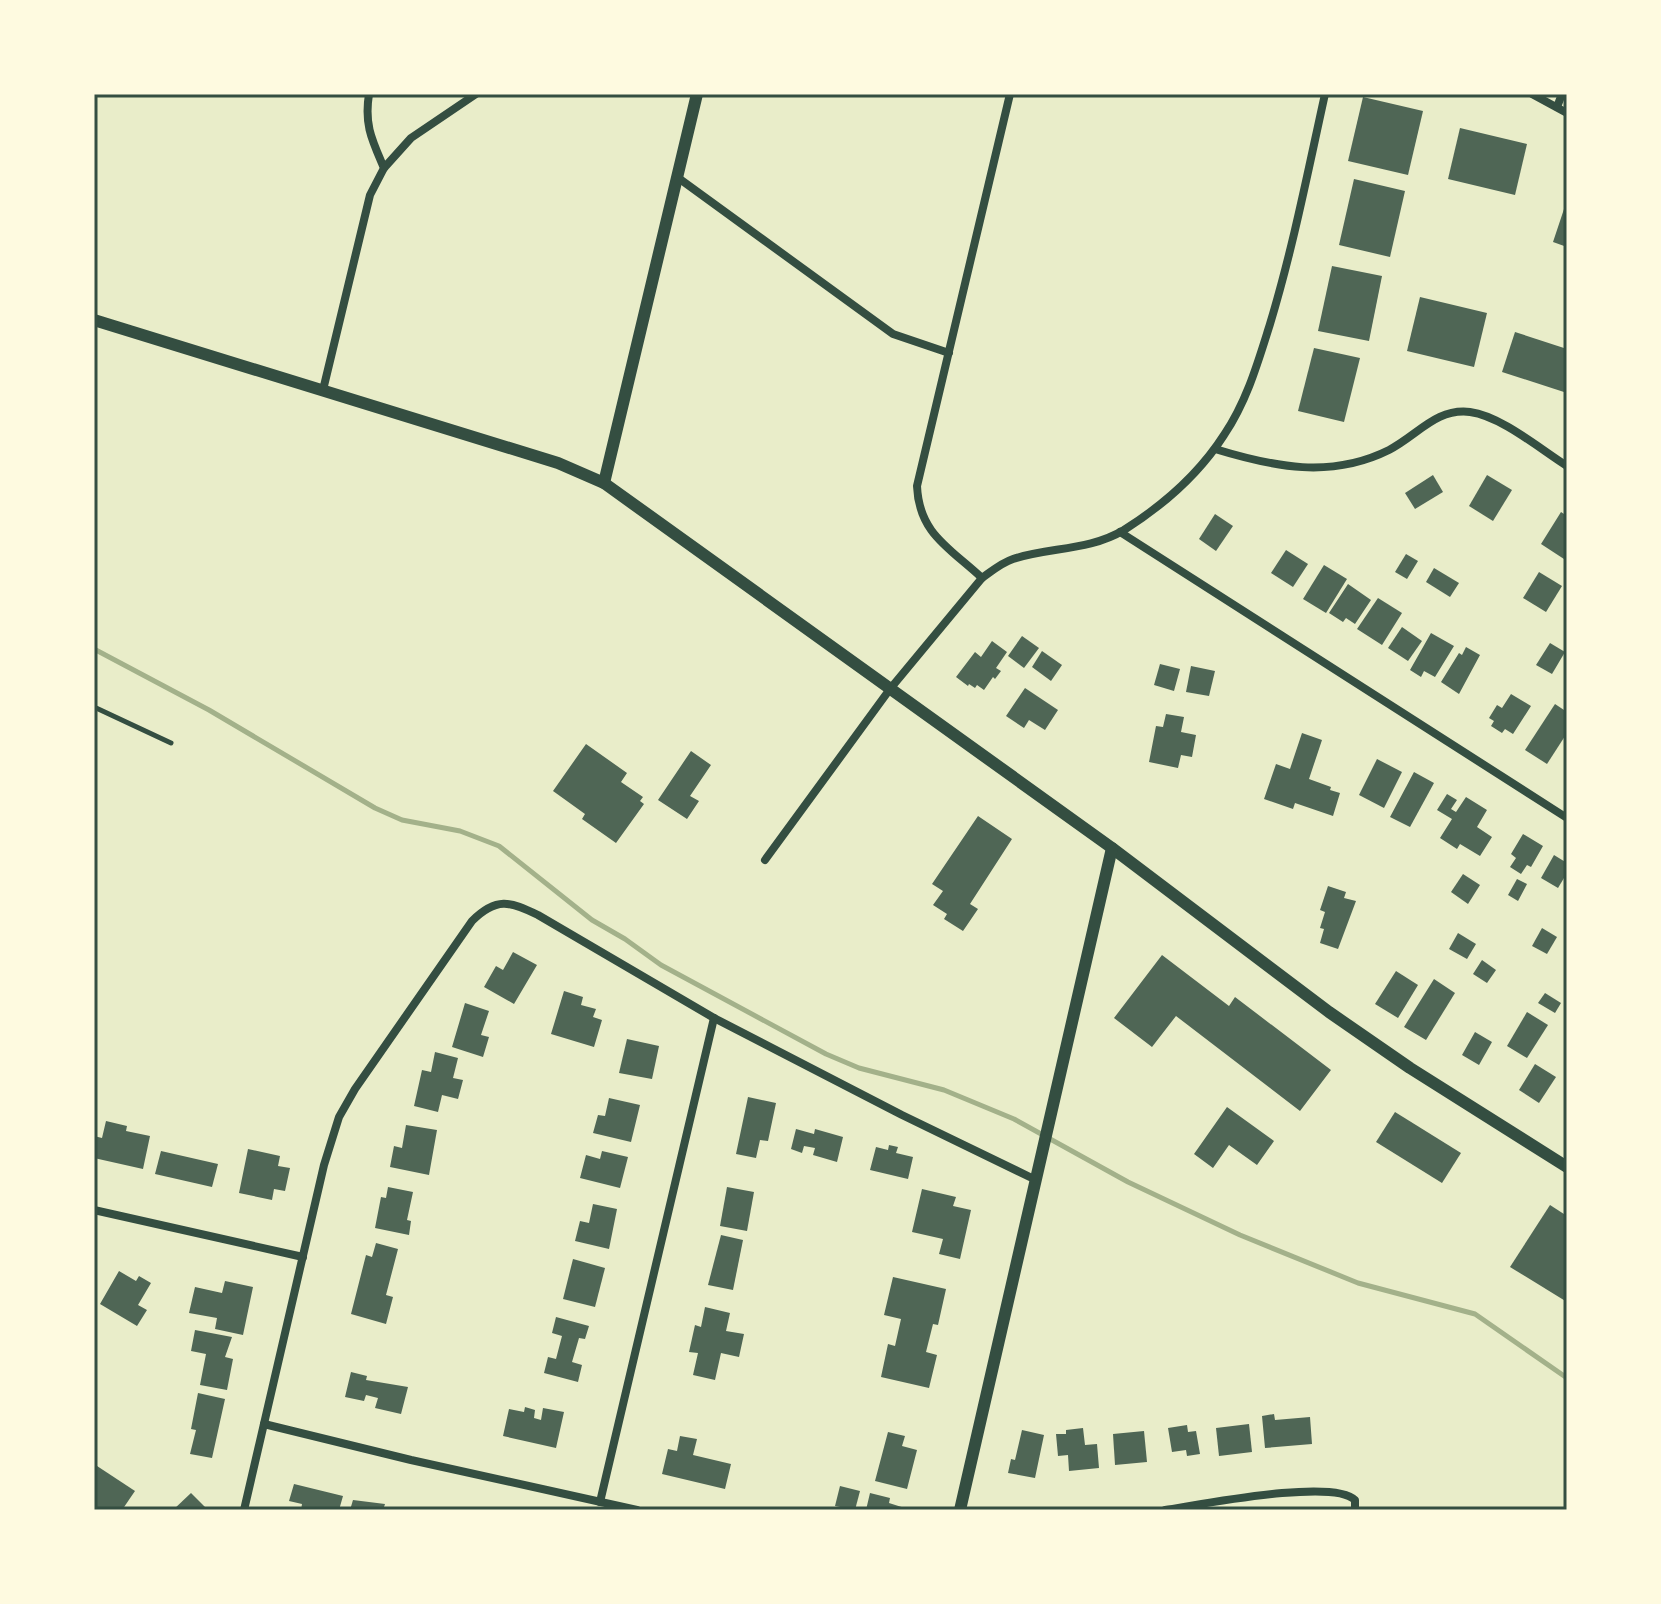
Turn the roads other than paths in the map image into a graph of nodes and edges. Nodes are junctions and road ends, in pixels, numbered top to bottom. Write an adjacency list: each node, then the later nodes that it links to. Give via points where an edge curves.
1 (369, 94): 10 (street, via 368,129)
2 (476, 94): 10 (street, via 411,138)
3 (697, 94): 11 (street)
4 (1010, 94): 13 (street)
5 (1325, 94): 15 (street, via 1280,290 1253,378)
6 (1532, 94): 8 (street)
7 (1562, 94): 8 (street)
8 (1557, 107): 9 (street)
9 (1567, 113)
10 (384, 168): 14 (street, via 370,195)
11 (677, 177): 13 (street, via 893,334); 17 (street)
12 (94, 320): 14 (street)
13 (949, 353): 19 (street, via 917,486 918,503 926,526)
14 (323, 390): 17 (street, via 558,463)
15 (1215, 449): 16 (street, via 1288,468 1333,467 1386,451 1441,414 1470,412 1505,426); 18 (street, via 1174,492)
16 (1567, 466)
17 (604, 483): 20 (street)
18 (1120, 532): 19 (street, via 1014,558); 23 (street)
19 (982, 578): 20 (street)
20 (890, 689): 24 (street); 25 (street)
21 (94, 707): 22 (lane)
22 (171, 743)
23 (1567, 818)
24 (1112, 848): 27 (street, via 1329,1012); 28 (street)
25 (765, 860)
26 (714, 1018): 28 (street); 30 (street, via 538,915 518,905 492,906 472,921 339,1117); 32 (street)
27 (1567, 1167)
28 (1036, 1180): 36 (street)
29 (94, 1210): 30 (street)
30 (303, 1257): 31 (street)
31 (264, 1424): 32 (street); 34 (street)
32 (600, 1502): 35 (street)
33 (1355, 1505): 37 (street, via 1351,1496 1333,1491)
34 (244, 1510)
35 (637, 1510)
36 (960, 1510)
37 (1165, 1510)

